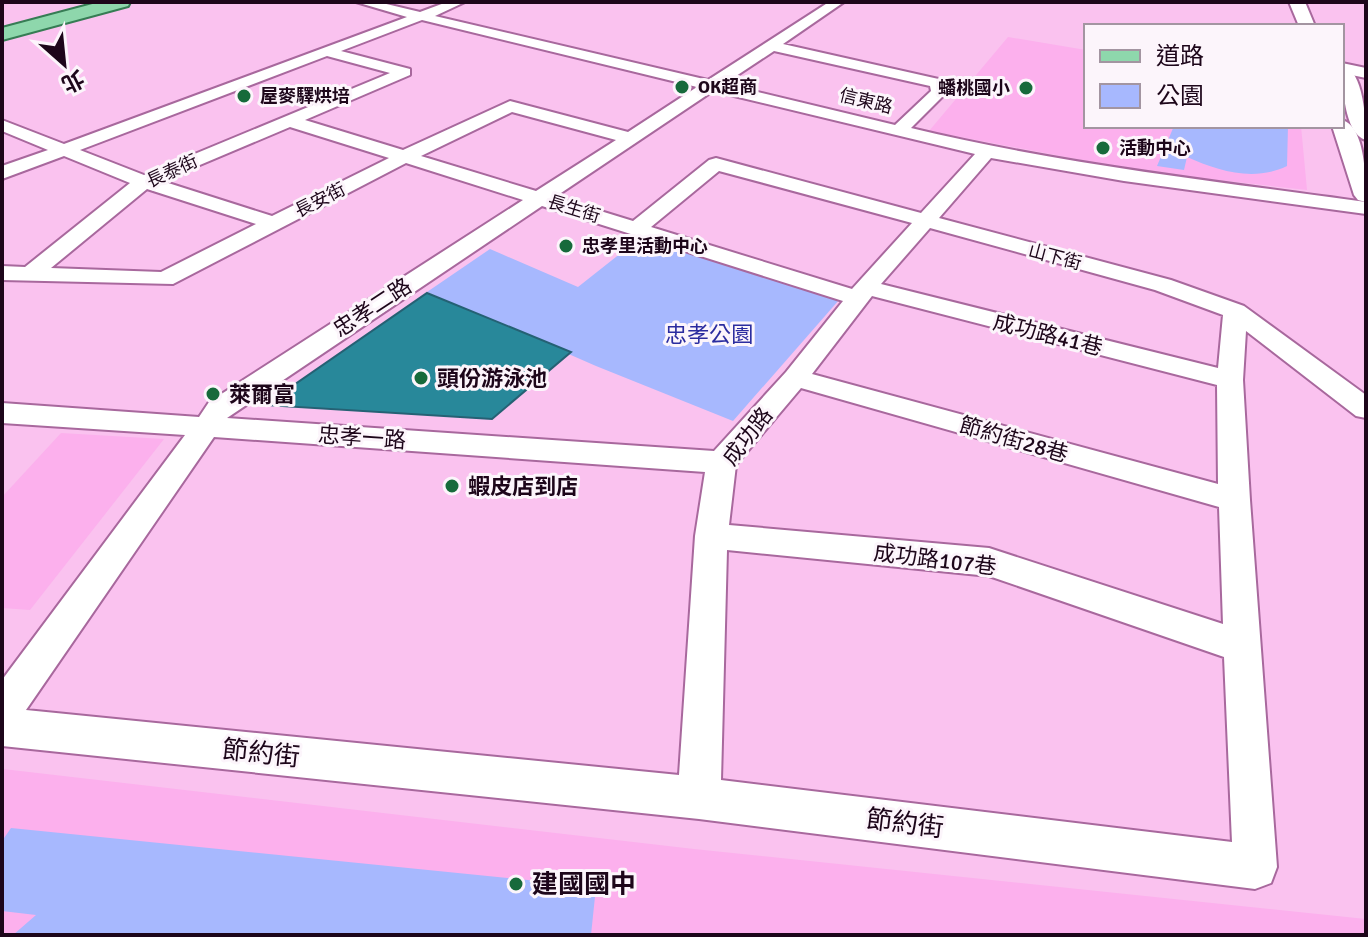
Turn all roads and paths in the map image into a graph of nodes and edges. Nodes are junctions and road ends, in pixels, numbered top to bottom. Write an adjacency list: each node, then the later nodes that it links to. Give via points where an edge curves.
1 (103, 2): 9 (main road)
2 (121, 2): 9 (main road)
3 (362, 2): 8 (street, 信東路)
4 (459, 2): 8 (street)
5 (838, 2): 10 (street, 忠孝二路)
6 (1297, 2): 7 (street)
7 (1315, 15)
8 (424, 17): 11 (street); 15 (street, 信東路)
9 (2, 31)
10 (771, 46): 15 (street, 忠孝二路); 19 (street, via 937,83 939,92)
11 (328, 52): 16 (street, 長泰街, via 405,72); 22 (street)
12 (1344, 69): 13 (street)
13 (1366, 73)
14 (1344, 74): 20 (street)
15 (712, 84): 19 (street, 信東路); 21 (street, 忠孝二路)
16 (290, 121): 24 (street, 長生街); 26 (street, 長泰街)
17 (2, 125): 22 (street)
18 (1343, 128): 27 (street)
19 (899, 130): 23 (street, 信東路)
20 (1366, 134)
21 (631, 138): 24 (street, 長安街, via 510,106); 28 (street, 忠孝二路)
22 (62, 151): 25 (street); 26 (street)
23 (987, 152): 29 (street, 信東路); 30 (street, 成功路)
24 (406, 156): 28 (street, 長生街); 31 (street, 長安街)
25 (2, 173)
26 (144, 182): 31 (street); 34 (street, 長泰街)
27 (1366, 195)
28 (538, 198): 32 (street, 長生街); 41 (street, 忠孝二路, via 219,409)
29 (1366, 208)
30 (925, 222): 32 (street, 山下街, via 716,164); 35 (street, 成功路); 36 (street, 山下街, via 1163,285)
31 (273, 223): 34 (street, 長安街, via 165,279)
32 (637, 228): 35 (street, 長生街)
33 (2, 273): 34 (street, 長安街)
34 (30, 274)
35 (862, 292): 37 (street, 成功路); 38 (street, 成功路41巷)
36 (1235, 311): 38 (street, 節約街); 39 (street, 山下街)
37 (795, 378): 42 (street, 成功路); 43 (street, 節約街28巷)
38 (1230, 380): 43 (street, 節約街)
39 (1366, 409)
40 (2, 413): 41 (street, 忠孝一路)
41 (205, 426): 42 (street, 忠孝一路); 46 (street, 忠孝二路)
42 (721, 462): 44 (street, 成功路)
43 (1234, 500): 45 (street, 節約街)
44 (711, 536): 45 (street, 成功路107巷, via 989,562); 48 (street, 成功路)
45 (1244, 647): 48 (street, 節約街, via 1255,867)
46 (2, 712)
47 (2, 727): 48 (street, 節約街)
48 (699, 798)

